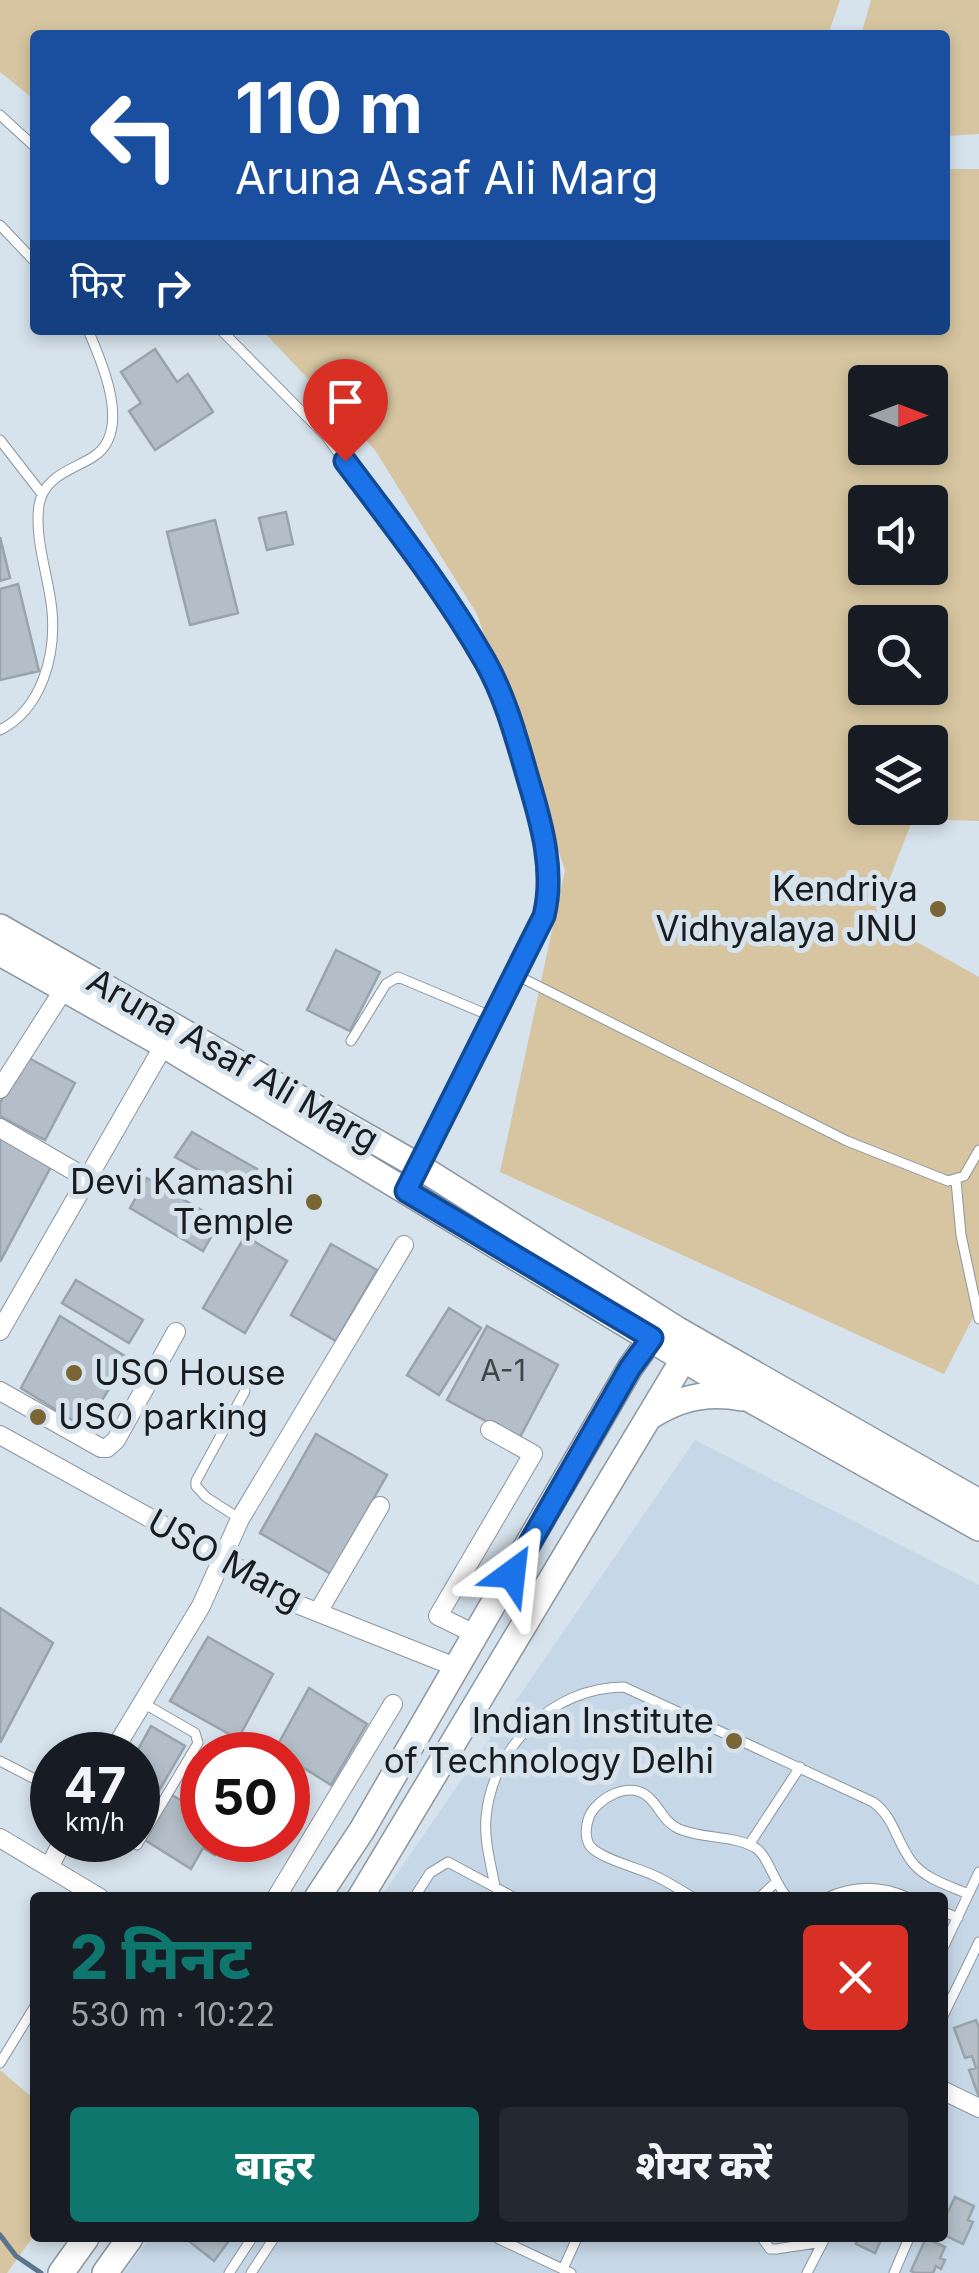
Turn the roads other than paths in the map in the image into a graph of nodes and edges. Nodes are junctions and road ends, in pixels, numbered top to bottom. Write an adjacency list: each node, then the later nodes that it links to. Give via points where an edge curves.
1 (0, 114): 2 (lane)
2 (30, 142)
3 (0, 226): 4 (lane)
4 (30, 257)
5 (90, 335): 8 (lane, via 106,369 111,430 104,447 66,469)
6 (225, 335): 12 (lane, via 326,436 433,582 495,682 540,816 549,886 544,916)
7 (0, 440): 8 (lane)
8 (42, 494): 9 (lane, via 50,642 35,698)
9 (0, 730)
10 (0, 926): 20 (main road, Aruna Asaf Ali Marg)
11 (0, 953): 13 (main road, Aruna Asaf Ali Marg)
12 (516, 975): 14 (lane); 22 (lane, via 847,1141)
13 (64, 988): 16 (main road, Aruna Asaf Ali Marg); 17 (street)
14 (493, 1017): 15 (lane, via 398,976 386,984); 20 (lane)
15 (351, 1041)
16 (164, 1045): 21 (street); 23 (main road, Aruna Asaf Ali Marg)
17 (0, 1089)
18 (0, 1128): 21 (street)
19 (979, 1150): 22 (lane)
20 (420, 1167): 23 (street); 26 (main road, Aruna Asaf Ali Marg)
21 (88, 1179): 27 (street)
22 (956, 1181): 25 (lane)
23 (406, 1191): 26 (main road, Aruna Asaf Ali Marg)
24 (404, 1245): 38 (street)
25 (979, 1319)
26 (658, 1329): 29 (main road, Aruna Asaf Ali Marg); 42 (main road)
27 (0, 1331)
28 (176, 1332): 30 (street, via 107,1448)
29 (690, 1349): 32 (main road, Aruna Asaf Ali Marg); 33 (main road); 36 (main road, Aruna Asaf Ali Marg)
30 (0, 1390)
31 (245, 1391): 38 (lane, via 196,1481 206,1497)
32 (753, 1401): 33 (main road, via 698,1396); 39 (main road, Aruna Asaf Ali Marg)
33 (648, 1418): 61 (main road)
34 (490, 1430): 42 (street, via 533,1454 438,1616)
35 (0, 1435): 40 (street, USO Marg)
36 (979, 1502)
37 (380, 1506): 41 (street)
38 (240, 1519): 40 (street)
39 (979, 1528)
40 (224, 1560): 41 (street, USO Marg); 44 (street)
41 (318, 1612): 43 (street, USO Marg)
42 (477, 1635): 43 (main road)
43 (458, 1668): 60 (main road)
44 (143, 1702): 46 (street); 50 (lane, via 195,1733 198,1743)
45 (392, 1704): 59 (street)
46 (125, 1732)
47 (0, 1761): 49 (lane)
48 (800, 1767): 52 (lane); 57 (lane, via 624,1686 575,1694 531,1726 496,1778 486,1820); 69 (lane, via 882,1809 919,1870)
49 (30, 1777)
50 (160, 1806)
51 (0, 1838): 54 (street)
52 (749, 1845): 56 (lane); 64 (lane, via 680,1830 640,1792 602,1799 587,1822 590,1846)
53 (52, 1862): 54 (street)
54 (50, 1866): 58 (street)
55 (979, 1872): 69 (lane)
56 (775, 1882): 65 (lane); 66 (lane)
57 (495, 1887): 62 (lane, via 444,1862); 63 (lane)
58 (91, 1892)
59 (280, 1892)
60 (322, 1892)
61 (364, 1892)
62 (418, 1892)
63 (504, 1892)
64 (684, 1892)
65 (765, 1892)
66 (783, 1892)
67 (845, 1892): 68 (lane)
68 (890, 1892)
69 (968, 1894): 71 (lane)
70 (948, 1914): 71 (lane)
71 (958, 1918): 72 (lane)
72 (948, 1938)
73 (979, 1942): 74 (lane)
74 (948, 2006)
75 (30, 2014): 76 (lane)
76 (0, 2063)
77 (948, 2093): 78 (street)
78 (979, 2108)
79 (83, 2242): 90 (main road)
80 (127, 2242): 91 (main road)
81 (249, 2242): 92 (lane)
82 (271, 2242): 93 (lane)
83 (505, 2242): 89 (lane)
84 (577, 2242): 89 (lane)
85 (765, 2242): 86 (lane, via 776,2250)
86 (814, 2242)
87 (823, 2242): 94 (lane)
88 (907, 2242): 95 (lane)
89 (567, 2271)
90 (61, 2273)
91 (106, 2273)
92 (229, 2273)
93 (250, 2273)
94 (808, 2273)
95 (894, 2273)

